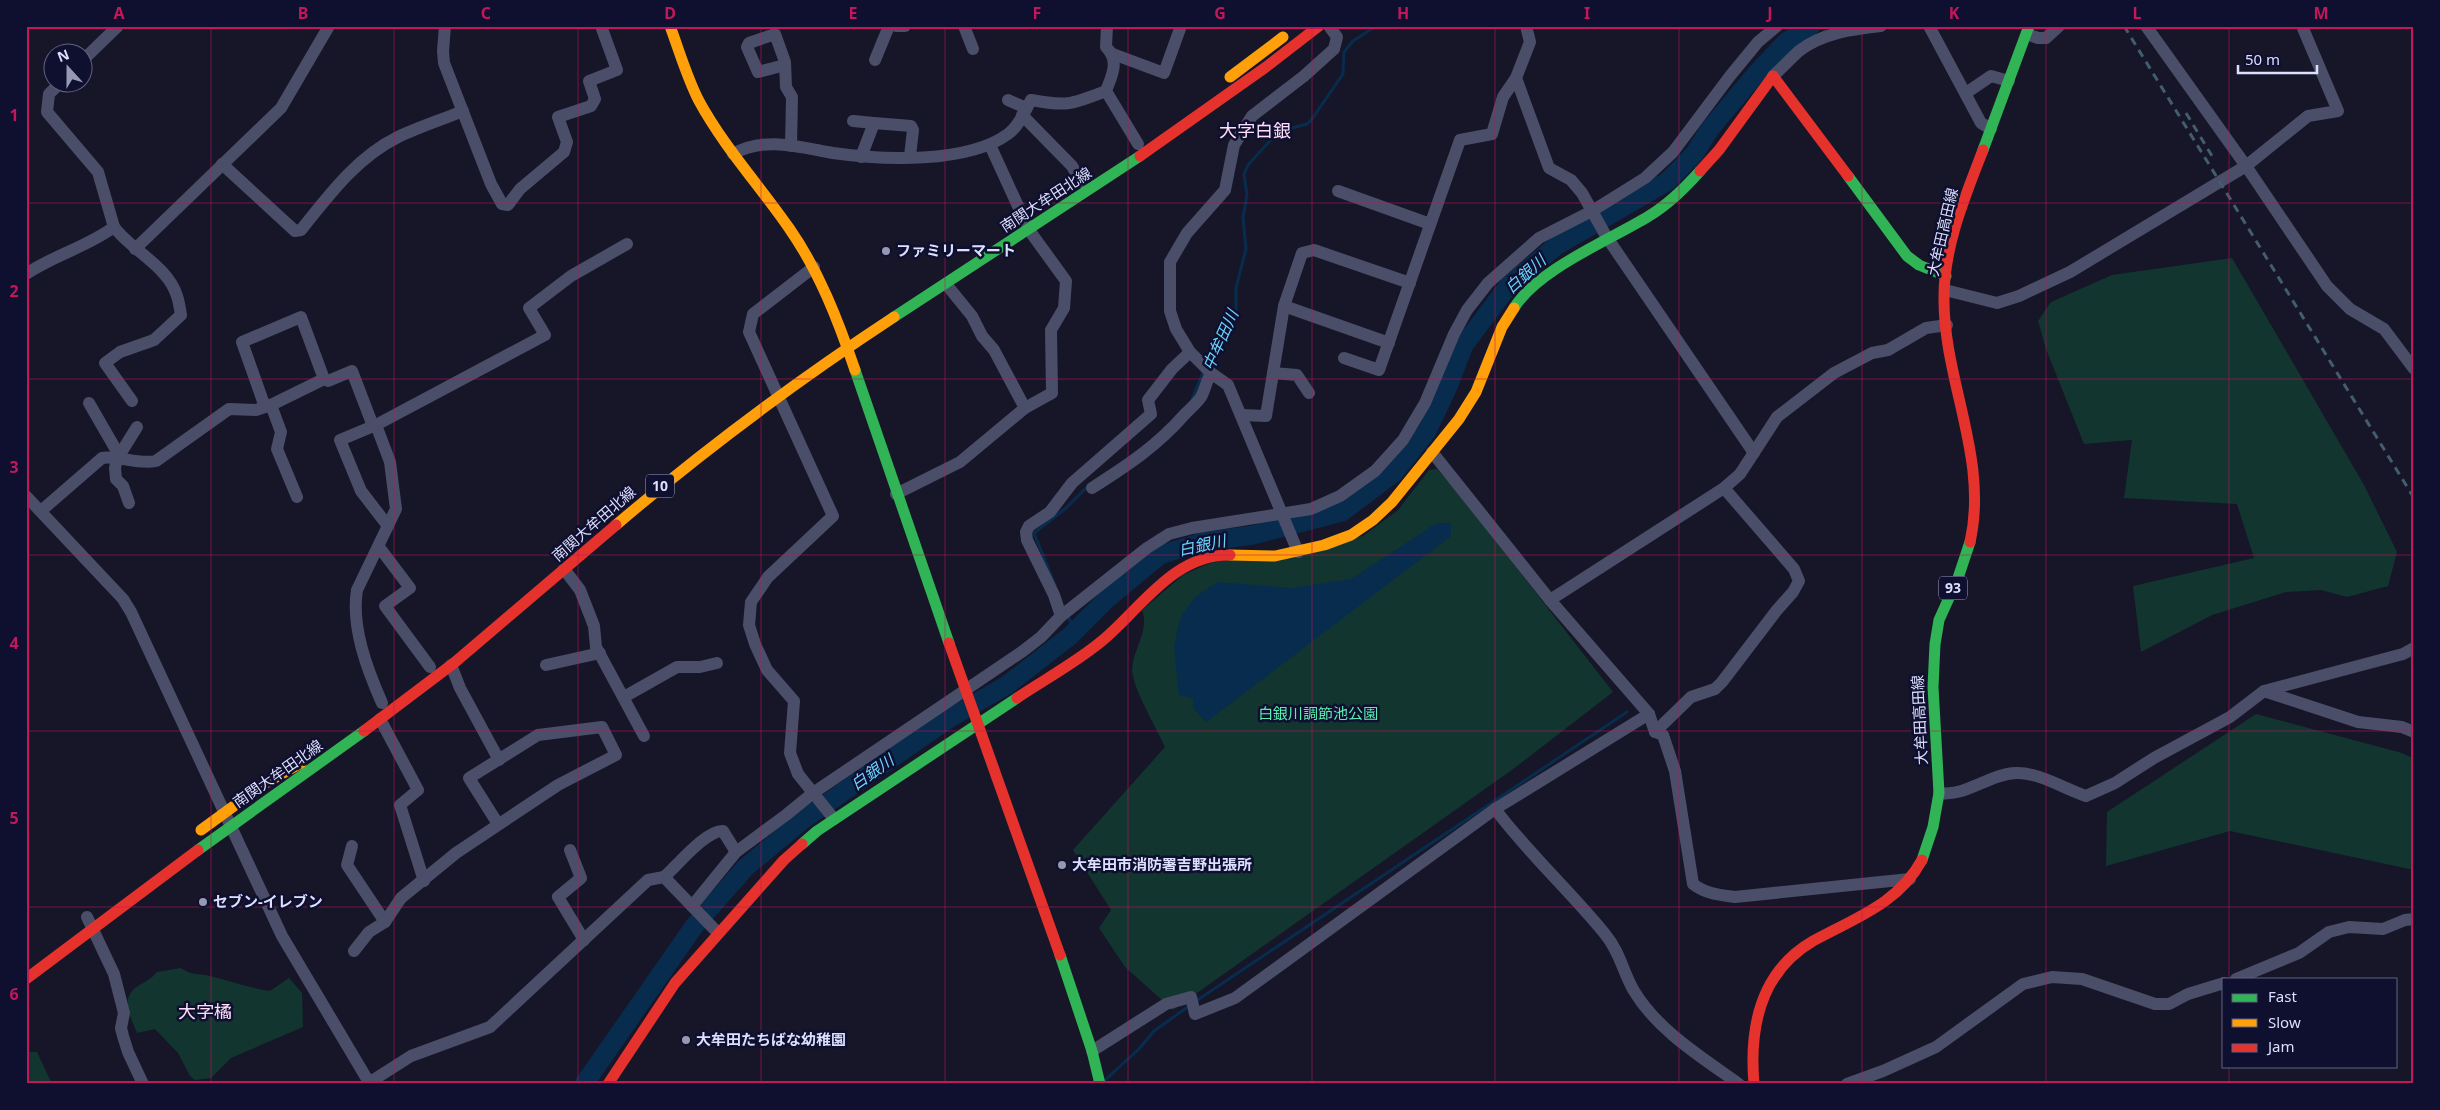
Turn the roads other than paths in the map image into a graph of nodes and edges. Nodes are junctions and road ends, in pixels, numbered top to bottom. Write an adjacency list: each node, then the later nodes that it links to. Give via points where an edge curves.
1 (118, 26): 24 (street)
2 (329, 26): 48 (street, via 288,99)
3 (445, 26): 37 (street, via 444,63)
4 (601, 26): 37 (street, via 617,70 588,81 595,99 591,106 558,117 567,142 564,152 520,189 508,205 502,204 491,184)
5 (670, 26): 45 (main road, via 698,99)
6 (889, 26): 26 (street)
7 (896, 26): 8 (street)
8 (905, 26)
9 (964, 26): 23 (street)
10 (1107, 26): 25 (street, via 1106,47)
11 (1181, 26): 25 (street, via 1164,73)
12 (1319, 26): 53 (main road, 南関大牟田北線 / 10, via 1150,150)
13 (1329, 26): 70 (street, via 1337,37 1334,49 1252,116 1234,145 1225,190 1187,233 1170,262 1170,311)
14 (1526, 26): 29 (street, via 1530,42)
15 (1777, 26): 52 (street, via 1758,42 1673,152 1645,178)
16 (1881, 26): 28 (street, via 1848,30 1823,38 1800,50)
17 (1929, 26): 34 (street)
18 (2059, 26): 21 (street, via 2046,38 2038,38)
19 (2146, 26): 49 (street)
20 (2302, 26): 49 (street, via 2338,111 2308,116)
21 (2028, 30): 30 (main road, 大牟田高田線 / 93)
22 (1290, 32): 31 (main road)
23 (972, 49)
24 (92, 51)
25 (1113, 54): 33 (street, via 1115,67)
26 (875, 60)
27 (785, 65): 44 (street, via 786,87 792,97)
28 (1773, 76): 56 (main road, via 1720,150 1684,190 1651,215); 62 (main road, via 1906,256)
29 (1516, 78): 52 (street, via 1550,168 1571,180); 54 (street, via 1503,97 1492,134 1460,140)
30 (2009, 80): 34 (street, via 1991,76); 41 (main road, 大牟田高田線 / 93)
31 (1220, 84)
32 (51, 92): 55 (street, via 47,112 98,172)
33 (1106, 92): 38 (street, via 1070,104 1031,100); 42 (street)
34 (1966, 93): 41 (street, via 1980,123)
35 (1008, 100): 38 (street)
36 (1197, 101): 42 (main road, 南関大牟田北線 / 10)
37 (463, 111): 48 (street, via 397,138 374,152 339,183 301,230 295,231)
38 (1024, 112): 43 (street, via 1009,133); 50 (street, via 1072,166)
39 (853, 121): 40 (street)
40 (874, 123): 46 (street, via 911,126); 47 (street)
41 (1991, 129): 62 (main road, 大牟田高田線 / 93, via 1962,205)
42 (1138, 144): 50 (main road, 南関大牟田北線 / 10)
43 (990, 145): 46 (street, via 968,153); 53 (street)
44 (791, 146): 45 (street, via 748,146); 47 (street)
45 (733, 154): 59 (main road, via 790,229)
46 (910, 156): 47 (street)
47 (861, 157)
48 (222, 164): 58 (street)
49 (2246, 166): 65 (street, via 2070,272 2020,296 1997,302); 74 (street, via 2327,286 2350,309 2384,329)
50 (1081, 182): 53 (main road, 南関大牟田北線 / 10)
51 (1338, 191): 54 (street)
52 (1593, 213): 56 (street); 97 (street, via 1539,238 1488,283 1454,334 1425,403 1403,440 1375,471 1340,496 1311,509)
53 (1027, 224): 60 (main road, 南関大牟田北線 / 10); 63 (main road, 南関大牟田北線 / 10); 82 (street, via 1066,281 1064,308 1051,330 1052,393)
54 (1430, 224): 64 (street)
55 (114, 227): 58 (street); 61 (street, via 96,240 47,260)
56 (1607, 238): 87 (main road, via 1560,267 1520,300 1498,335 1476,392); 88 (street)
57 (627, 244): 84 (street, via 571,276 529,308 545,335)
58 (135, 249): 79 (street, via 154,263 172,285 181,315 154,340 120,352 105,363)
59 (814, 267): 69 (main road); 77 (street, via 753,314 749,332)
60 (942, 271)
61 (26, 274)
62 (1946, 276): 65 (main road, 大牟田高田線 / 93)
63 (946, 284): 69 (main road, 南関大牟田北線 / 10); 82 (street, via 994,350)
64 (1410, 284): 66 (street, via 1314,250 1302,253); 68 (street)
65 (1945, 290): 67 (main road, 大牟田高田線 / 93)
66 (1284, 306): 68 (street); 75 (street)
67 (1947, 324): 88 (street, via 1926,328 1888,350 1872,353 1834,372 1777,417); 122 (main road, 大牟田高田線 / 93, via 1951,360 1975,471 1970,542 1938,621 1932,693)
68 (1389, 342): 71 (street, via 1378,370)
69 (847, 348): 77 (main road, 南関大牟田北線 / 10); 92 (main road)
70 (1190, 352): 73 (street); 103 (street, via 1153,391 1148,400 1151,414 1072,484 1050,512 1026,532)
71 (1344, 358)
72 (798, 368): 77 (main road, 南関大牟田北線 / 10)
73 (1207, 369): 83 (street, via 1228,385); 90 (street, via 1201,397 1169,432 1151,449)
74 (2414, 369)
75 (1273, 373): 78 (street, via 1297,375); 83 (street, via 1266,416)
76 (324, 379): 81 (street); 81 (street, via 301,317 242,342); 84 (street, via 328,381 352,371)
77 (778, 391): 86 (main road, 南関大牟田北線 / 10); 101 (main road, 南関大牟田北線 / 10); 121 (street, via 833,516 763,583 751,602 749,625 767,670 794,701 790,753 798,774)
78 (1309, 393)
79 (132, 401)
80 (90, 403): 89 (street)
81 (268, 406): 89 (street, via 256,410 229,409 156,461 143,464); 94 (street, via 282,432 277,449)
82 (1025, 408): 92 (street, via 960,462)
83 (1242, 415): 97 (street)
84 (374, 425): 98 (street, via 390,462 394,486 396,509); 98 (street, via 340,440 361,491)
85 (137, 427): 89 (street)
86 (703, 439)
87 (1432, 452): 100 (main road, via 1392,502 1373,520 1351,535); 102 (street)
88 (1754, 454): 91 (street, via 1740,474)
89 (118, 457): 95 (street, via 116,479 123,486); 96 (street, via 102,458)
90 (1092, 488)
91 (1724, 488): 102 (street); 117 (street, via 1794,569 1799,581 1716,689 1691,697)
92 (896, 494): 110 (main road)
93 (26, 496): 96 (street)
94 (297, 497)
95 (129, 503)
96 (42, 510): 124 (street, via 123,599 131,612)
97 (1284, 515): 100 (street); 103 (street, via 1168,534)
98 (388, 526): 99 (street)
99 (379, 546): 109 (street, via 410,588 385,606); 113 (street, via 357,590 356,600 357,622 366,661)
100 (1297, 548): 116 (main road, via 1275,556 1222,555 1196,561 1161,584 1102,641)
101 (564, 569): 105 (street, via 580,590); 106 (main road, 南関大牟田北線 / 10)
102 (1550, 600): 114 (street)
103 (1064, 613): 110 (street, via 1041,637)
104 (2414, 648): 111 (street, via 2403,654)
105 (600, 653): 108 (street); 112 (street)
106 (447, 661): 109 (main road, 南関大牟田北線 / 10); 115 (main road, 南関大牟田北線 / 10); 120 (street)
107 (716, 663): 112 (street, via 677,667)
108 (546, 665)
109 (430, 667): 113 (main road, 南関大牟田北線 / 10)
110 (967, 691): 116 (main road); 121 (street)
111 (2264, 691): 118 (street, via 2358,722 2402,726); 122 (street, via 2230,717 2115,783 2086,796 2033,775 2016,773 1952,795)
112 (624, 697): 119 (street)
113 (382, 703): 124 (main road, 南関大牟田北線 / 10, via 307,760 264,784)
114 (1649, 714): 117 (street); 123 (street)
115 (380, 719): 127 (main road, 南関大牟田北線 / 10); 134 (street, via 418,790 400,805)
116 (978, 720): 125 (main road); 145 (main road)
117 (1655, 732): 133 (street, via 1663,735 1675,771 1693,884 1700,890 1735,897)
118 (2414, 732)
119 (644, 736)
120 (500, 760): 126 (street, via 469,778); 126 (street, via 538,735 602,727 616,755 558,785)
121 (814, 794): 125 (street); 131 (street)
122 (1939, 794): 133 (main road, 大牟田高田線 / 93, via 1928,842)
123 (1495, 809): 145 (street, via 1235,998 1195,1014 1191,997 1166,1004); 150 (street, via 1616,947 1643,1004 1672,1032)
124 (225, 812): 127 (street); 128 (main road, 南関大牟田北線 / 10)
125 (832, 817): 139 (main road, via 784,860)
126 (498, 824): 134 (street, via 456,853)
127 (231, 825): 137 (main road, 南関大牟田北線 / 10); 146 (street, via 282,936)
128 (194, 835)
129 (352, 846): 138 (street, via 347,865)
130 (570, 850): 140 (street, via 581,878 558,897)
131 (736, 852): 132 (street, via 722,831 717,831 698,843); 135 (street)
132 (664, 877): 135 (street); 140 (street, via 648,880)
133 (1910, 879): 151 (main road, 大牟田高田線 / 93, via 1874,910 1810,943 1778,972 1764,993 1752,1033)
134 (424, 881): 138 (street, via 401,898)
135 (694, 909): 139 (street)
136 (2414, 918): 142 (street, via 2383,929 2349,927 2329,932 2299,953)
137 (88, 920): 143 (main road, 南関大牟田北線 / 10); 147 (street, via 114,974 124,1013 123,1036)
138 (385, 922): 141 (street, via 369,932)
139 (718, 933): 148 (main road, via 675,983)
140 (584, 940): 146 (street, via 490,1027 411,1056)
141 (354, 951)
142 (2238, 978)
143 (26, 979)
144 (2222, 984): 152 (street, via 2188,994 2169,1004 2155,1004 2082,979 2052,976 2023,984 1936,1047)
145 (1092, 1051): 149 (main road)
146 (369, 1083)
147 (143, 1084)
148 (608, 1084)
149 (1100, 1084)
150 (1739, 1084)
151 (1754, 1084)
152 (1847, 1084)

